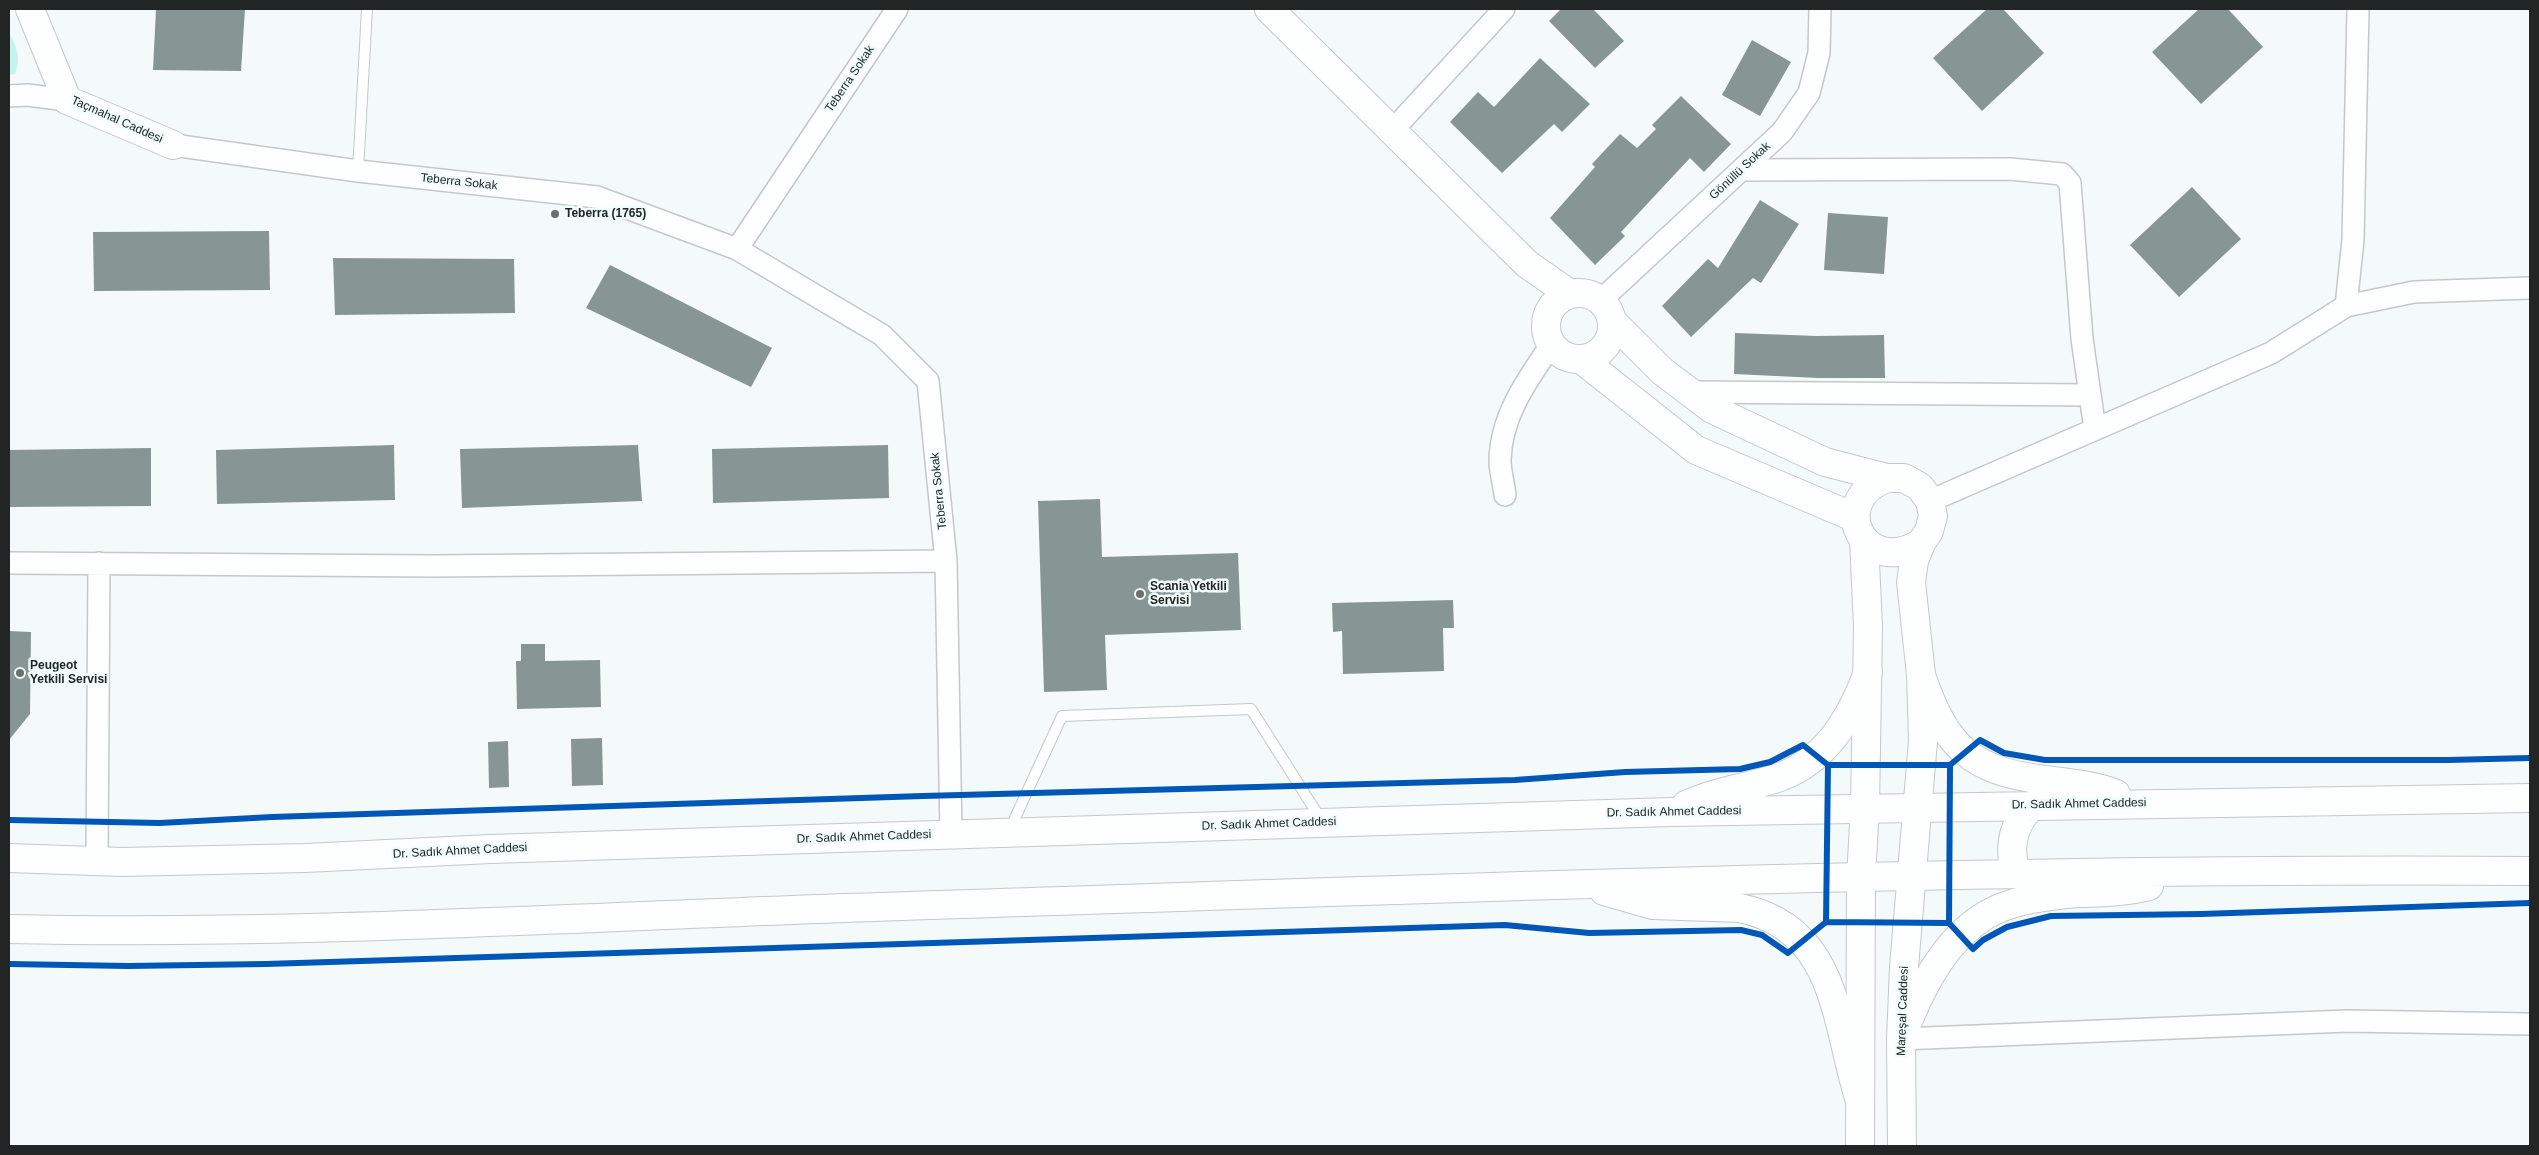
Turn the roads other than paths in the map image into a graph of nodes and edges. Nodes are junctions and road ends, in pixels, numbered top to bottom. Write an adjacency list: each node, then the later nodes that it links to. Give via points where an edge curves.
1 (30, 9): 9 (main road, Taçmahal Caddesi)
2 (367, 9): 13 (lane)
3 (897, 9): 14 (street, Teberra Sokak)
4 (1269, 9): 10 (main road)
5 (1504, 9): 10 (street)
6 (1820, 9): 12 (street, Gönüllü Sokak, via 1819,53 1809,93 1782,132)
7 (2358, 9): 18 (street, via 2353,240)
8 (9, 96): 9 (street)
9 (67, 100): 11 (main road, Taçmahal Caddesi)
10 (1392, 131): 15 (main road)
11 (173, 145): 13 (street, Teberra Sokak)
12 (1741, 170): 19 (street, Gönüllü Sokak); 24 (street, via 2010,169 2062,174 2070,183 2082,339)
13 (358, 171): 14 (street, Teberra Sokak, via 597,197)
14 (737, 249): 31 (street, Teberra Sokak, via 882,335 928,381)
15 (1527, 264): 17 (main road); 20 (main road)
16 (2530, 288): 18 (street, via 2414,292)
17 (1570, 294): 19 (main road, via 1591,295); 20 (main road, via 1555,302)
18 (2346, 306): 25 (street, via 2270,353)
19 (1606, 311): 22 (main road, via 1610,338 1604,348); 23 (main road, via 1662,371)
20 (1548, 312): 21 (main road, via 1546,335)
21 (1551, 345): 22 (main road, via 1559,353); 27 (street, via 1520,390 1503,435 1500,462)
22 (1582, 360): 29 (main road, via 1696,450)
23 (1690, 392): 24 (street); 26 (main road, via 1712,408 1825,462)
24 (2090, 395): 25 (street)
25 (2095, 429): 28 (street)
26 (1887, 478): 28 (main road, via 1904,478 1920,487); 29 (main road, via 1863,492 1857,504)
27 (1505, 495)
28 (1930, 501): 30 (main road, via 1933,516 1930,531)
29 (1860, 529): 30 (main road, via 1876,550 1892,554 1907,552); 34 (main road, via 1868,627)
30 (1921, 544): 35 (main road, via 1911,582)
31 (946, 561): 33 (street, via 435,566); 44 (street, Teberra Sokak)
32 (9, 562): 33 (street)
33 (99, 563): 46 (street)
34 (1868, 672): 40 (main road); 41 (main road, via 1840,729 1818,756 1806,765 1773,780 1716,793)
35 (1921, 675): 37 (main road, via 1942,726 1976,761 2010,775 2090,787); 39 (main road, Mareşal Caddesi, via 1923,741)
36 (2530, 798): 37 (main road, Dr. Sadık Ahmet Caddesi)
37 (2139, 803): 38 (main road, Dr. Sadık Ahmet Caddesi)
38 (2033, 805): 39 (main road, Dr. Sadık Ahmet Caddesi); 49 (main road, via 2017,824 2012,840)
39 (1917, 807): 40 (main road, Dr. Sadık Ahmet Caddesi); 50 (main road, Mareşal Caddesi)
40 (1865, 808): 41 (main road, Dr. Sadık Ahmet Caddesi); 51 (main road)
41 (1671, 812): 42 (main road, Dr. Sadık Ahmet Caddesi)
42 (1322, 822): 43 (main road, Dr. Sadık Ahmet Caddesi); 43 (lane, via 1251,709 1062,716)
43 (1008, 832): 44 (main road, Dr. Sadık Ahmet Caddesi)
44 (951, 834): 46 (main road, Dr. Sadık Ahmet Caddesi, via 305,858)
45 (9, 858): 46 (main road, Dr. Sadık Ahmet Caddesi)
46 (97, 861)
47 (2196, 871): 48 (main road); 49 (main road); 55 (main road, via 2140,888 2024,900 1986,915 1939,962 1919,995)
48 (2530, 871)
49 (2016, 874): 50 (main road)
50 (1910, 876): 51 (main road); 55 (main road, Mareşal Caddesi)
51 (1861, 877): 52 (main road); 56 (main road)
52 (1586, 884): 53 (main road, via 578,917 348,928 203,931); 56 (main road, via 1653,905 1754,911 1769,916 1794,933 1813,952 1832,990)
53 (9, 929)
54 (2530, 1024): 55 (street, via 2347,1021)
55 (1901, 1038): 58 (main road, Mareşal Caddesi)
56 (1859, 1098): 57 (main road)
57 (1860, 1146)
58 (1902, 1146)

